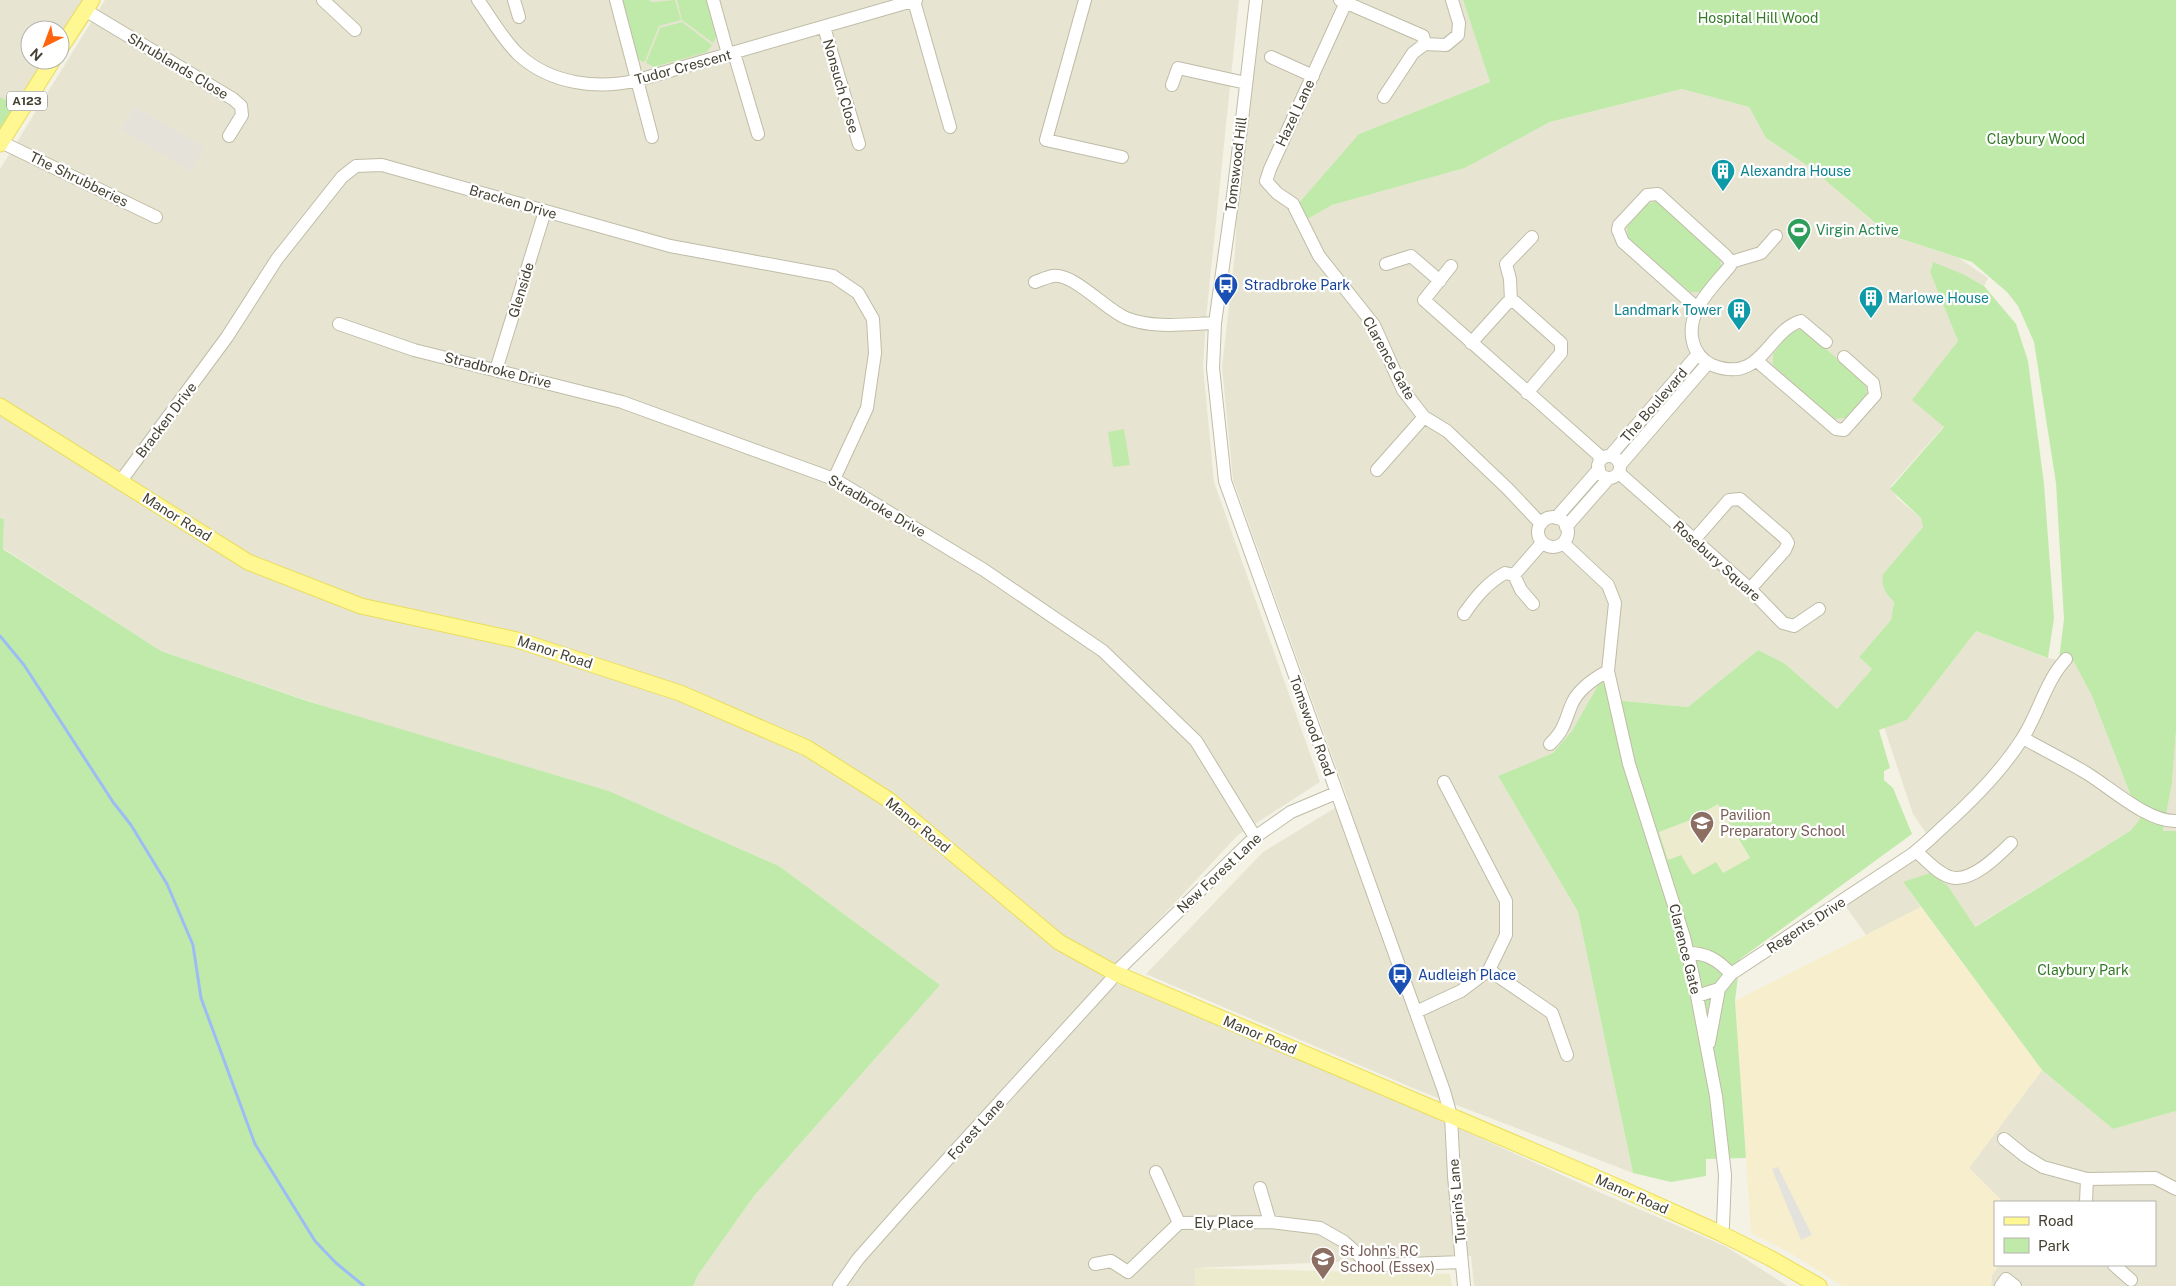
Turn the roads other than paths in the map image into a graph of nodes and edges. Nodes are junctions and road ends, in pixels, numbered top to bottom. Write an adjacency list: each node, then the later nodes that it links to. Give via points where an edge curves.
1 (322, 0): 14 (street)
2 (478, 0): 21 (street, Tudor Crescent, via 519,54 550,74 577,83 604,85)
3 (514, 0): 12 (street)
4 (616, 0): 21 (street)
5 (712, 0): 17 (street)
6 (1085, 0): 31 (street, via 1046,140)
7 (1256, 0): 22 (street, Tomswood Hill)
8 (1452, 0): 16 (street, via 1459,24 1458,35 1446,45)
9 (915, 1): 13 (street, Tudor Crescent); 25 (street)
10 (1344, 1): 16 (street); 20 (street, Hazel Lane)
11 (89, 5): 15 (main road); 27 (street, Shrublands Close, via 241,106 242,115)
12 (519, 17)
13 (824, 27): 17 (street, Tudor Crescent); 30 (street, Nonsuch Close)
14 (355, 30)
15 (70, 34)
16 (1424, 40): 24 (street)
17 (731, 54): 21 (street, Tudor Crescent); 26 (street)
18 (1271, 57): 20 (street)
19 (47, 70): 29 (main road, A123)
20 (1312, 76): 34 (street, Hazel Lane, via 1266,181 1293,204)
21 (638, 80): 28 (street)
22 (1246, 83): 23 (street, via 1178,68); 45 (street, Tomswood Hill)
23 (1172, 85)
24 (1384, 97)
25 (950, 127)
26 (758, 134)
27 (228, 136)
28 (652, 137)
29 (1, 143): 33 (street, The Shrubberies)
30 (859, 144)
31 (1122, 157)
32 (545, 211): 52 (street, Glenside); 59 (street, Bracken Drive, via 670,246 833,276 858,293 873,319 875,353 867,408); 60 (street, Bracken Drive, via 382,165 356,166 342,177 278,259 227,337)
33 (156, 217)
34 (1301, 217): 55 (street, Clarence Gate, via 1319,256 1374,326 1403,390)
35 (1776, 236): 37 (street, via 1761,253)
36 (1532, 237): 42 (street, via 1506,264)
37 (1731, 262): 43 (street); 43 (street, via 1658,194 1647,195 1619,225 1623,242)
38 (1386, 264): 40 (street, via 1411,256)
39 (1451, 266): 40 (street)
40 (1440, 281): 47 (street, via 1424,300)
41 (1035, 282): 45 (street, via 1054,276 1064,277 1102,304 1127,318 1145,323)
42 (1511, 301): 47 (street); 53 (street, via 1561,343 1561,353)
43 (1696, 308): 48 (street, via 1691,334)
44 (339, 324): 52 (street, Stradbroke Drive, via 414,350)
45 (1215, 325): 77 (street, Tomswood Road, via 1212,368 1225,481)
46 (1826, 342): 50 (street, via 1801,321 1792,323)
47 (1471, 343): 53 (street)
48 (1698, 354): 51 (street); 56 (street, The Boulevard)
49 (1844, 357): 50 (street, via 1873,382 1875,396 1844,430 1836,429)
50 (1757, 361): 51 (street, via 1736,370)
51 (1708, 363): 58 (street, The Boulevard)
52 (496, 370): 59 (street, Stradbroke Drive, via 622,402)
53 (1527, 393): 56 (street)
54 (0, 406): 60 (main road, Manor Road)
55 (1424, 417): 57 (street); 62 (street, Clarence Gate, via 1447,431)
56 (1604, 461): 58 (street, via 1616,458); 58 (street, via 1601,474); 61 (street, The Boulevard)
57 (1377, 470)
58 (1616, 472): 63 (street, The Boulevard); 64 (street, Rosebury Square)
59 (834, 479): 79 (street, Stradbroke Drive, via 984,570 1103,651 1196,741)
60 (120, 482): 84 (main road, Manor Road, via 248,562 361,606 517,640 680,693 807,748 889,800 1059,942)
61 (1556, 518): 62 (street, via 1546,519); 63 (street)
62 (1541, 524): 65 (street, via 1538,532)
63 (1566, 527): 66 (street, via 1567,537)
64 (1694, 540): 68 (street, Rosebury Square); 68 (street, via 1728,500 1734,498 1740,499 1785,538 1788,542 1785,550)
65 (1542, 543): 66 (street, via 1552,547); 67 (street)
66 (1563, 543): 73 (street, Clarence Gate, via 1608,585 1612,594 1615,603)
67 (1514, 576): 69 (street); 71 (street, via 1505,573 1493,580 1476,596)
68 (1750, 589): 70 (street, Rosebury Square, via 1788,625 1799,624)
69 (1533, 604)
70 (1819, 609)
71 (1464, 614)
72 (2066, 659): 74 (street, Regents Drive, via 2054,672)
73 (1608, 672): 75 (street, via 1580,691 1571,705 1565,727); 82 (street, Clarence Gate, via 1629,764)
74 (2023, 738): 78 (street, via 2087,774 2144,812); 81 (street, Regents Drive, via 1980,792)
75 (1550, 744)
76 (1444, 782): 83 (street, via 1506,901 1506,936)
77 (1336, 793): 79 (street, New Forest Lane, via 1291,812); 88 (street, Tomswood Road)
78 (2176, 821)
79 (1256, 836): 84 (street, New Forest Lane)
80 (2011, 843): 81 (street, via 1992,862 1966,878 1950,878)
81 (1916, 851): 85 (street, Regents Drive)
82 (1688, 953): 85 (street, via 1707,955); 87 (street, Clarence Gate)
83 (1489, 970): 88 (street, via 1462,991); 90 (street, via 1552,1013)
84 (1115, 973): 91 (main road, Manor Road); 106 (street, Forest Lane, via 858,1259)
85 (1731, 974): 86 (street, Regents Drive)
86 (1719, 989): 87 (street); 89 (street)
87 (1697, 996): 89 (street, Clarence Gate)
88 (1416, 1012): 91 (street, Tomswood Road)
89 (1708, 1054): 100 (street, Clarence Gate, via 1725,1175)
90 (1566, 1056)
91 (1451, 1116): 100 (main road, Manor Road); 101 (street, Turpin's Lane)
92 (2004, 1139): 94 (street, via 2044,1167)
93 (1156, 1172): 99 (street, Ely Place)
94 (2087, 1179): 96 (street, via 2155,1178); 97 (street)
95 (1260, 1188): 98 (street, Ely Place)
96 (2176, 1189)
97 (2086, 1201)
98 (1270, 1222): 99 (street, Ely Place); 101 (street, Ely Place, via 1320,1228 1342,1241 1363,1260 1381,1265)
99 (1178, 1223): 102 (street, Ely Place, via 1128,1272 1111,1261)
100 (1720, 1233): 105 (main road, Manor Road)
101 (1462, 1262): 107 (street, Turpin's Lane)
102 (1096, 1264)
103 (2115, 1266): 104 (street)
104 (2132, 1280)
105 (1817, 1285)
106 (839, 1286)
107 (1464, 1286)
108 (2001, 1286): 109 (street, via 2006,1279)
109 (2015, 1286)

